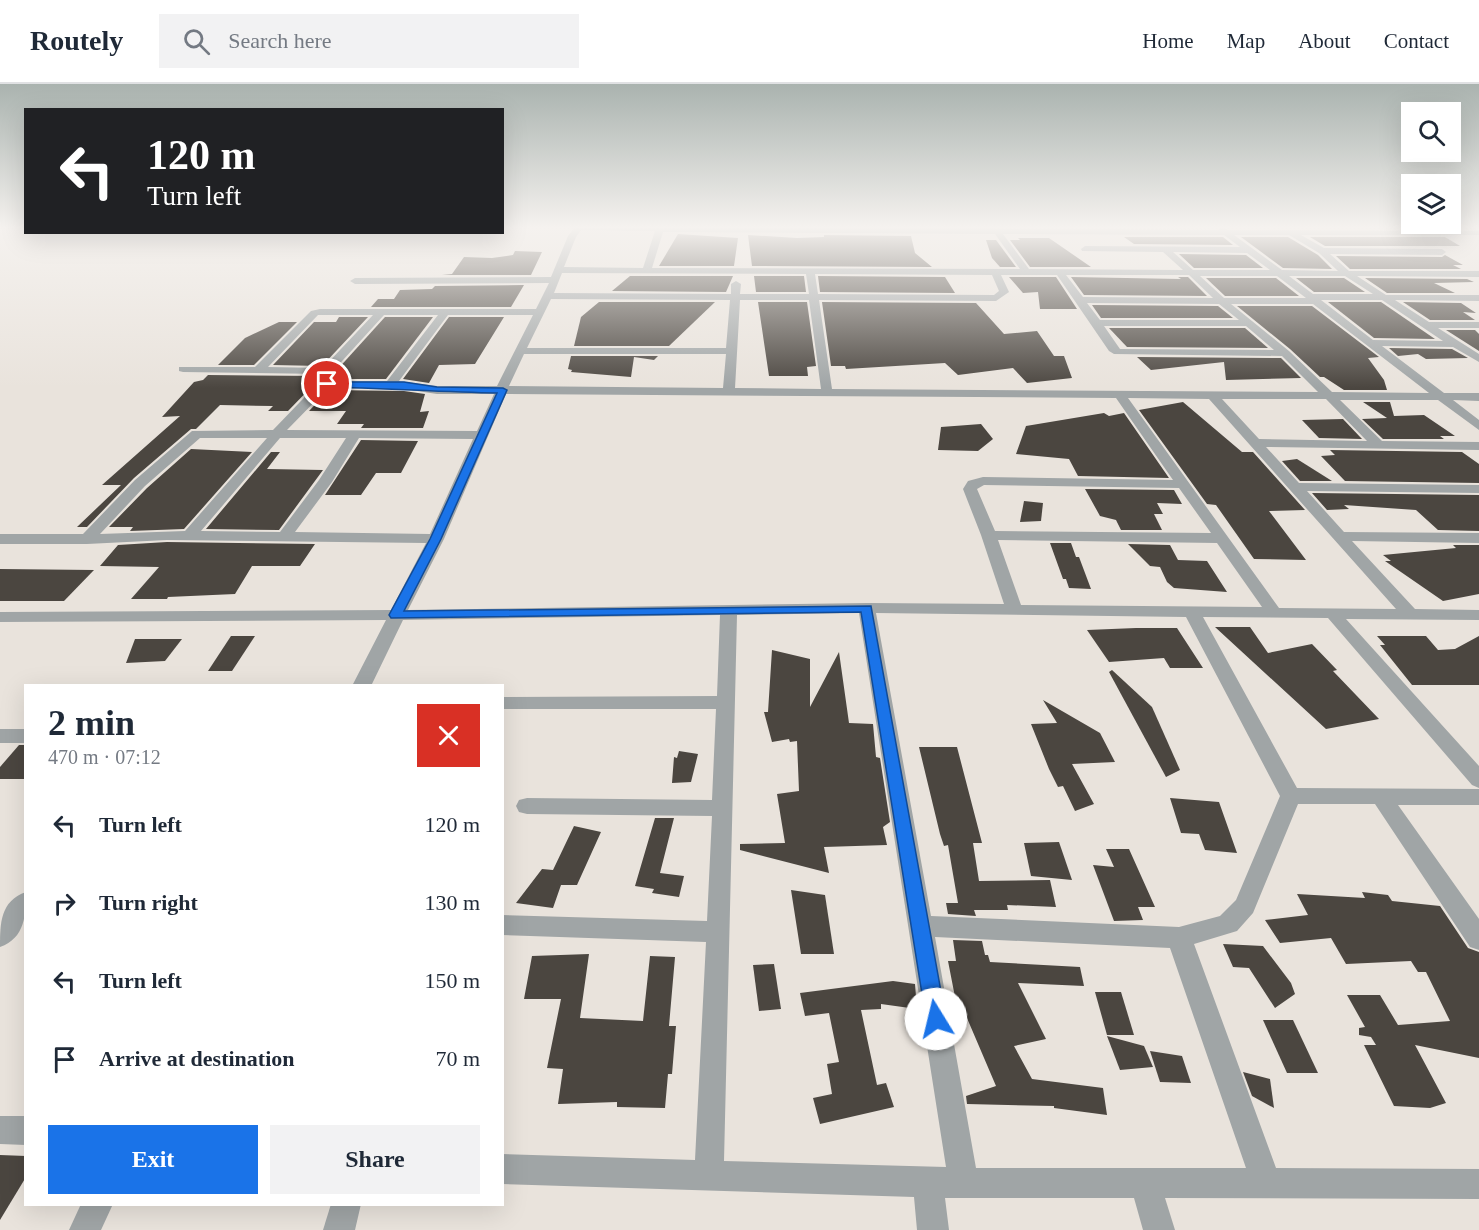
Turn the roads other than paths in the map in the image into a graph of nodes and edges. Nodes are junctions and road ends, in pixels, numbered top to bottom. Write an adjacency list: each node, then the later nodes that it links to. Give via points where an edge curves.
1 (458, 280): 10 (street, via 378,285)
2 (554, 280): 12 (street)
3 (737, 280): 11 (street)
4 (812, 280): 13 (street)
5 (999, 280): 13 (street, via 1004,292 996,298)
6 (1066, 280): 18 (street)
7 (1199, 280): 16 (street)
8 (1290, 280): 17 (street)
9 (1358, 280): 14 (street)
10 (355, 281)
11 (734, 295): 12 (street); 13 (street); 29 (street)
12 (548, 296): 21 (street)
13 (814, 296): 38 (street)
14 (1385, 298): 15 (street); 17 (street); 24 (street)
15 (1479, 298)
16 (1220, 299): 17 (street); 18 (street); 23 (street)
17 (1314, 299): 26 (street)
18 (1081, 300): 22 (street)
19 (382, 311): 20 (street); 33 (street, via 358,307 315,313); 34 (street)
20 (446, 311): 21 (street); 35 (street)
21 (539, 312): 28 (street)
22 (1097, 322): 23 (street); 30 (street, via 1113,349 1126,354)
23 (1248, 323): 30 (street)
24 (1427, 325): 25 (street); 27 (street)
25 (1479, 325)
26 (1371, 343): 27 (street); 42 (street)
27 (1456, 344): 31 (street)
28 (519, 351): 29 (street); 36 (street)
29 (731, 351): 37 (street)
30 (1285, 353): 41 (street)
31 (1476, 355)
32 (183, 369): 33 (street)
33 (258, 370): 34 (street)
34 (326, 378): 35 (street); 45 (street)
35 (390, 385): 36 (street)
36 (503, 390): 37 (street); 47 (street)
37 (729, 393): 38 (street)
38 (827, 393): 39 (street)
39 (1120, 395): 40 (street); 51 (street)
40 (1213, 396): 41 (street); 48 (street)
41 (1330, 397): 42 (street); 49 (street)
42 (1440, 397): 43 (street); 44 (street)
43 (1479, 397)
44 (1479, 426)
45 (277, 434): 46 (street); 55 (street); 61 (street, via 193,436 140,483)
46 (355, 435): 47 (street); 57 (street)
47 (483, 435): 62 (street)
48 (1256, 444): 49 (street); 52 (street)
49 (1378, 444): 50 (street)
50 (1479, 446)
51 (1182, 484): 54 (street, via 983,481 970,489); 59 (street)
52 (1296, 488): 53 (street); 56 (street)
53 (1479, 489)
54 (989, 535): 59 (street); 65 (street)
55 (189, 536): 57 (street); 61 (street)
56 (1340, 536): 60 (street); 69 (street)
57 (284, 537): 62 (street)
58 (0, 538): 61 (street)
59 (1222, 538): 67 (street)
60 (1479, 538)
61 (87, 539)
62 (436, 539): 70 (street)
63 (867, 608): 64 (street); 65 (street); 84 (street)
64 (729, 610): 70 (street); 74 (street)
65 (1014, 610): 66 (street)
66 (1191, 611): 67 (street); 77 (street)
67 (1274, 612): 68 (street)
68 (1332, 613): 69 (street); 76 (street)
69 (1408, 613): 71 (street)
70 (395, 615): 72 (street); 73 (street)
71 (1479, 615)
72 (0, 617)
73 (362, 684)
74 (726, 702): 75 (street); 81 (street)
75 (504, 703)
76 (1479, 780)
77 (1291, 796): 78 (street); 87 (street, via 1245,906 1228,924)
78 (1381, 797): 79 (street); 88 (street)
79 (1479, 797)
80 (527, 806): 81 (street)
81 (723, 808): 85 (street)
82 (24, 905): 86 (street)
83 (504, 925): 85 (street)
84 (920, 926): 87 (street); 94 (street)
85 (719, 932): 92 (street)
86 (0, 936)
87 (1179, 938): 97 (street)
88 (1479, 939)
89 (0, 1130): 90 (street)
90 (24, 1131)
91 (504, 1169): 92 (street)
92 (709, 1175): 93 (street)
93 (928, 1182): 94 (street); 102 (street)
94 (964, 1183): 95 (street)
95 (1145, 1184): 97 (street); 103 (street)
96 (1479, 1184): 97 (street)
97 (1267, 1185)
98 (97, 1206): 100 (street)
99 (345, 1206): 101 (street)
100 (86, 1230)
101 (339, 1230)
102 (933, 1230)
103 (1159, 1230)

